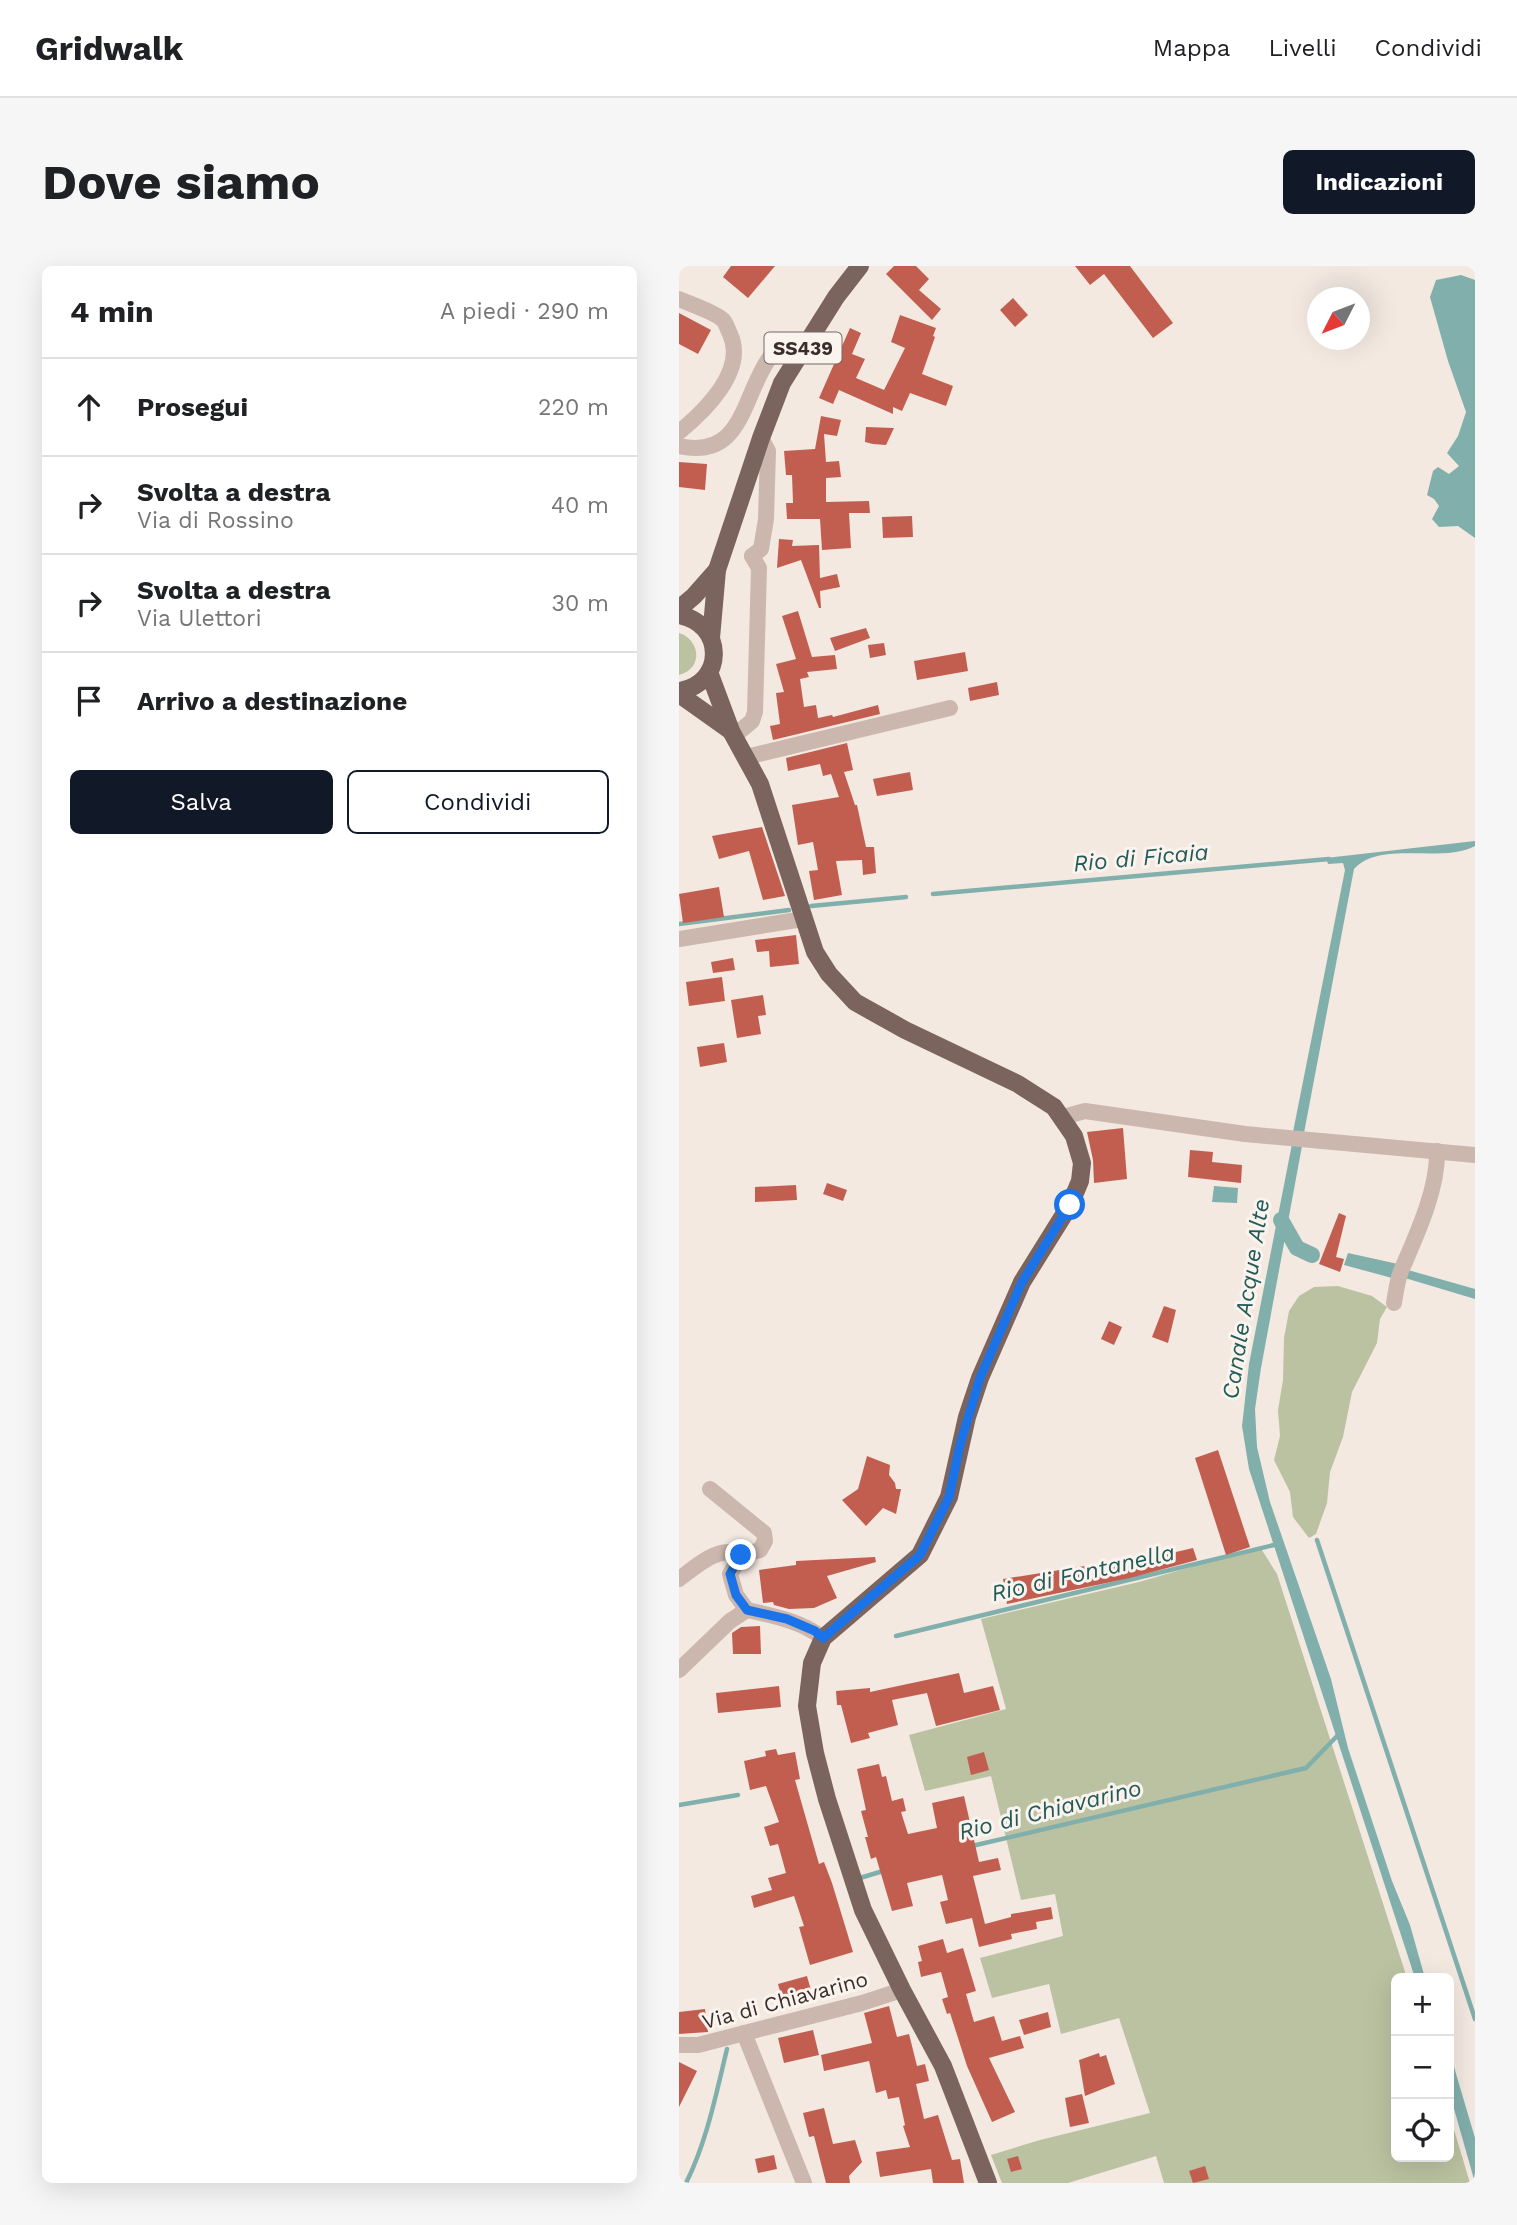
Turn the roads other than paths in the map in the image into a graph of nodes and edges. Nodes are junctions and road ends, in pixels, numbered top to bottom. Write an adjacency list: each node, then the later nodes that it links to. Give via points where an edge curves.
1 (860, 266): 3 (main road, SS439)
2 (679, 299): 4 (street, via 723,320 736,347 723,384)
3 (806, 344): 5 (main road, SS439, via 782,383); 6 (street, via 788,341 768,358 733,432 712,448)
4 (679, 432)
5 (761, 438): 7 (main road, SS439); 8 (street, via 768,451 766,519 761,548)
6 (679, 446)
7 (723, 551): 8 (street); 9 (main road, SS439)
8 (752, 556): 16 (street, via 758,568 755,712 752,721)
9 (717, 570): 10 (main road); 12 (main road, SS439)
10 (679, 609)
11 (679, 615): 12 (main road, via 700,623)
12 (711, 638): 13 (main road, via 714,655)
13 (709, 672): 14 (main road); 16 (main road)
14 (679, 692): 16 (main road)
15 (950, 708): 17 (street)
16 (732, 734): 17 (main road)
17 (746, 757): 18 (main road, via 760,784)
18 (803, 919): 19 (street); 20 (main road, via 823,965 855,1002 1018,1084)
19 (679, 939)
20 (1063, 1117): 21 (street, via 1085,1111 1297,1139); 28 (main road, via 1082,1163 1080,1181 1022,1282 980,1378 949,1497 920,1555)
21 (1437, 1151): 22 (street); 23 (street, via 1433,1182)
22 (1475, 1155)
23 (1394, 1303)
24 (710, 1489): 25 (street, via 764,1533 760,1550)
25 (741, 1555): 26 (street, via 721,1551); 27 (street, via 730,1574 736,1595)
26 (679, 1578)
27 (747, 1610): 28 (street, via 787,1619); 29 (street)
28 (823, 1638): 30 (main road, via 812,1663 807,1706 815,1753 863,1910)
29 (679, 1670)
30 (902, 1990): 31 (street, Via di Chiavarino); 34 (main road, via 943,2066)
31 (744, 2033): 32 (street, Via di Chiavarino); 33 (street)
32 (679, 2045)
33 (804, 2183)
34 (988, 2183)

